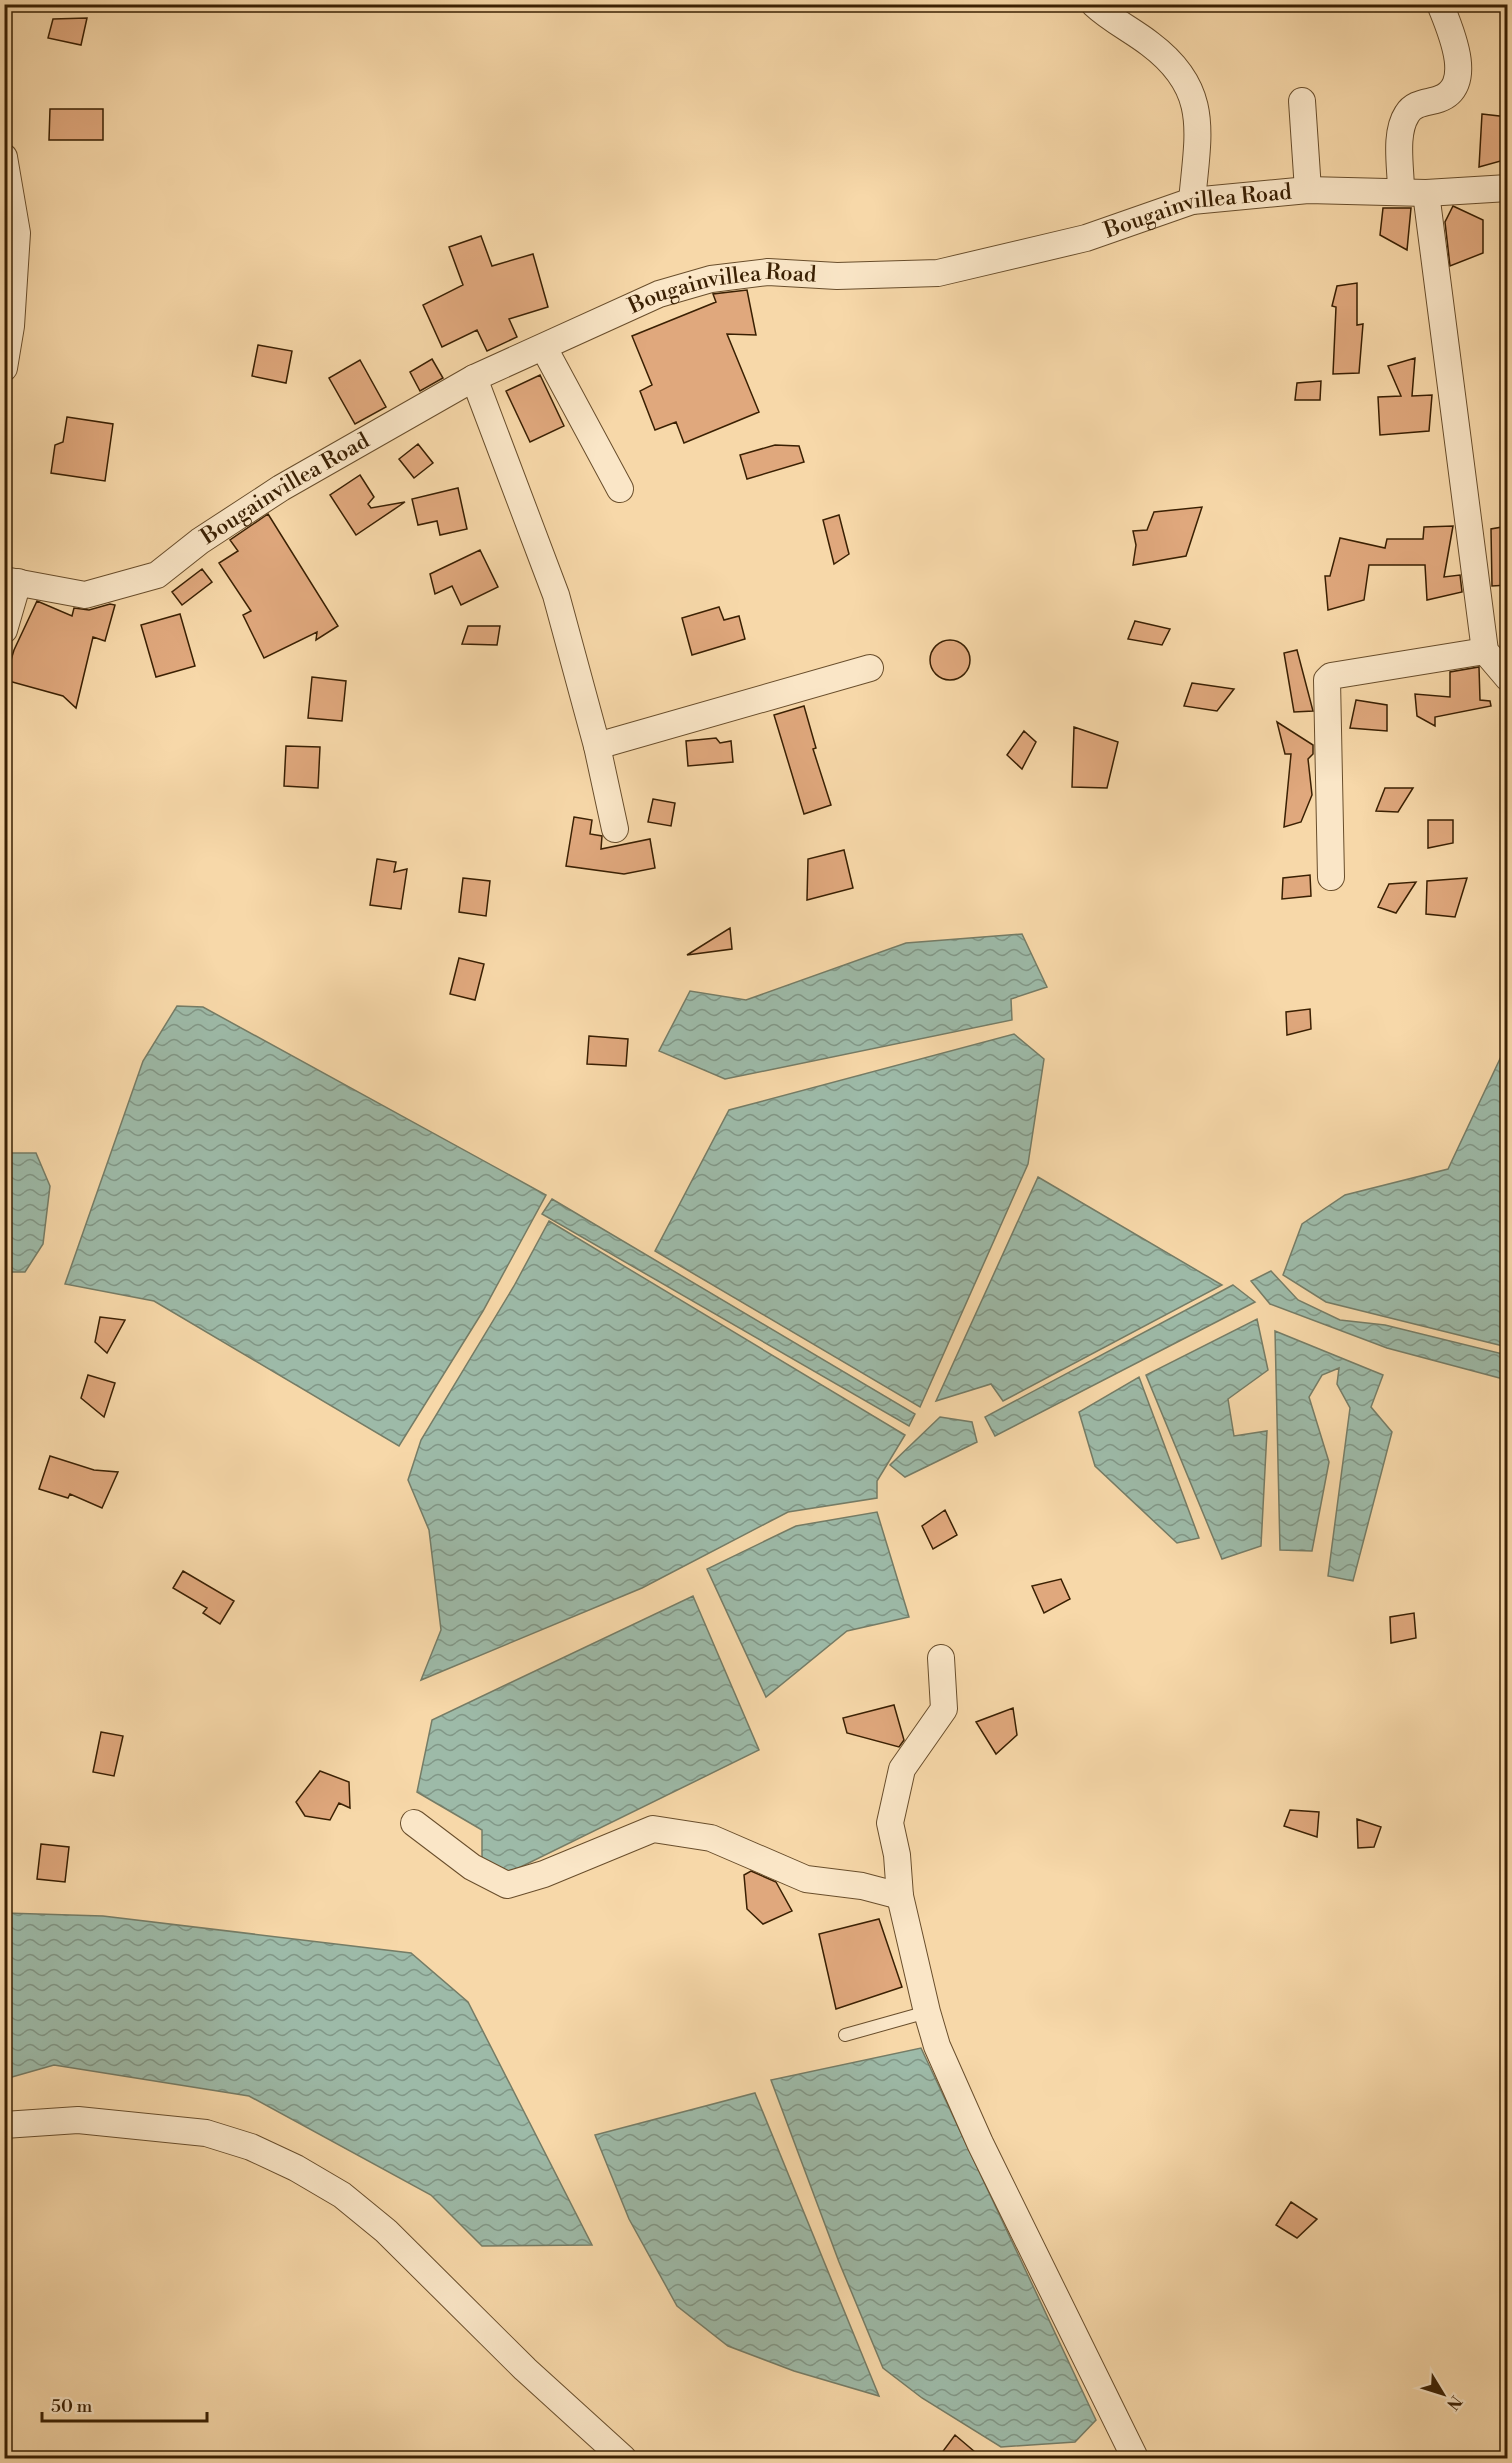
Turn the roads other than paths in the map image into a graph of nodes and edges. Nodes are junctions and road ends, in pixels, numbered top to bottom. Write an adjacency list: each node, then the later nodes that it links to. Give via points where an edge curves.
1 (1440, 4): 7 (street, via 1459,62 1456,79 1452,92 1407,112 1401,128)
2 (1102, 8): 9 (street, via 1150,44 1189,84 1197,108)
3 (1302, 101): 6 (street)
4 (4, 157): 11 (street, via 17,233)
5 (1508, 188): 8 (street, Bougainvillea Road)
6 (1308, 190): 7 (street, Bougainvillea Road); 9 (street, Bougainvillea Road)
7 (1401, 191): 8 (street, Bougainvillea Road)
8 (1426, 194): 16 (street)
9 (1192, 201): 10 (street, Bougainvillea Road, via 1086,238 938,273 837,276 768,272 711,279 659,294)
10 (544, 348): 12 (street, Bougainvillea Road); 13 (street)
11 (4, 368)
12 (474, 378): 14 (street, Bougainvillea Road, via 281,488 200,541 157,575 85,595); 19 (street, via 556,595)
13 (620, 489)
14 (11, 581): 15 (street)
15 (4, 630)
16 (1485, 651): 18 (street); 21 (street, via 1331,676 1327,680)
17 (870, 668): 19 (street)
18 (1508, 678)
19 (597, 746): 20 (street)
20 (615, 829)
21 (1331, 877)
22 (941, 1658): 24 (street, via 944,1709 902,1769 890,1823)
23 (414, 1823): 24 (street, via 472,1867 507,1886 653,1829 711,1838 806,1879 862,1886)
24 (900, 1896): 25 (street)
25 (927, 2012): 26 (lane); 29 (street, via 937,2046 975,2132)
26 (845, 2035)
27 (4, 2125): 28 (street, via 78,2120 206,2133 251,2147 296,2168 342,2195 386,2231 525,2369)
28 (623, 2458)
29 (1135, 2458)

